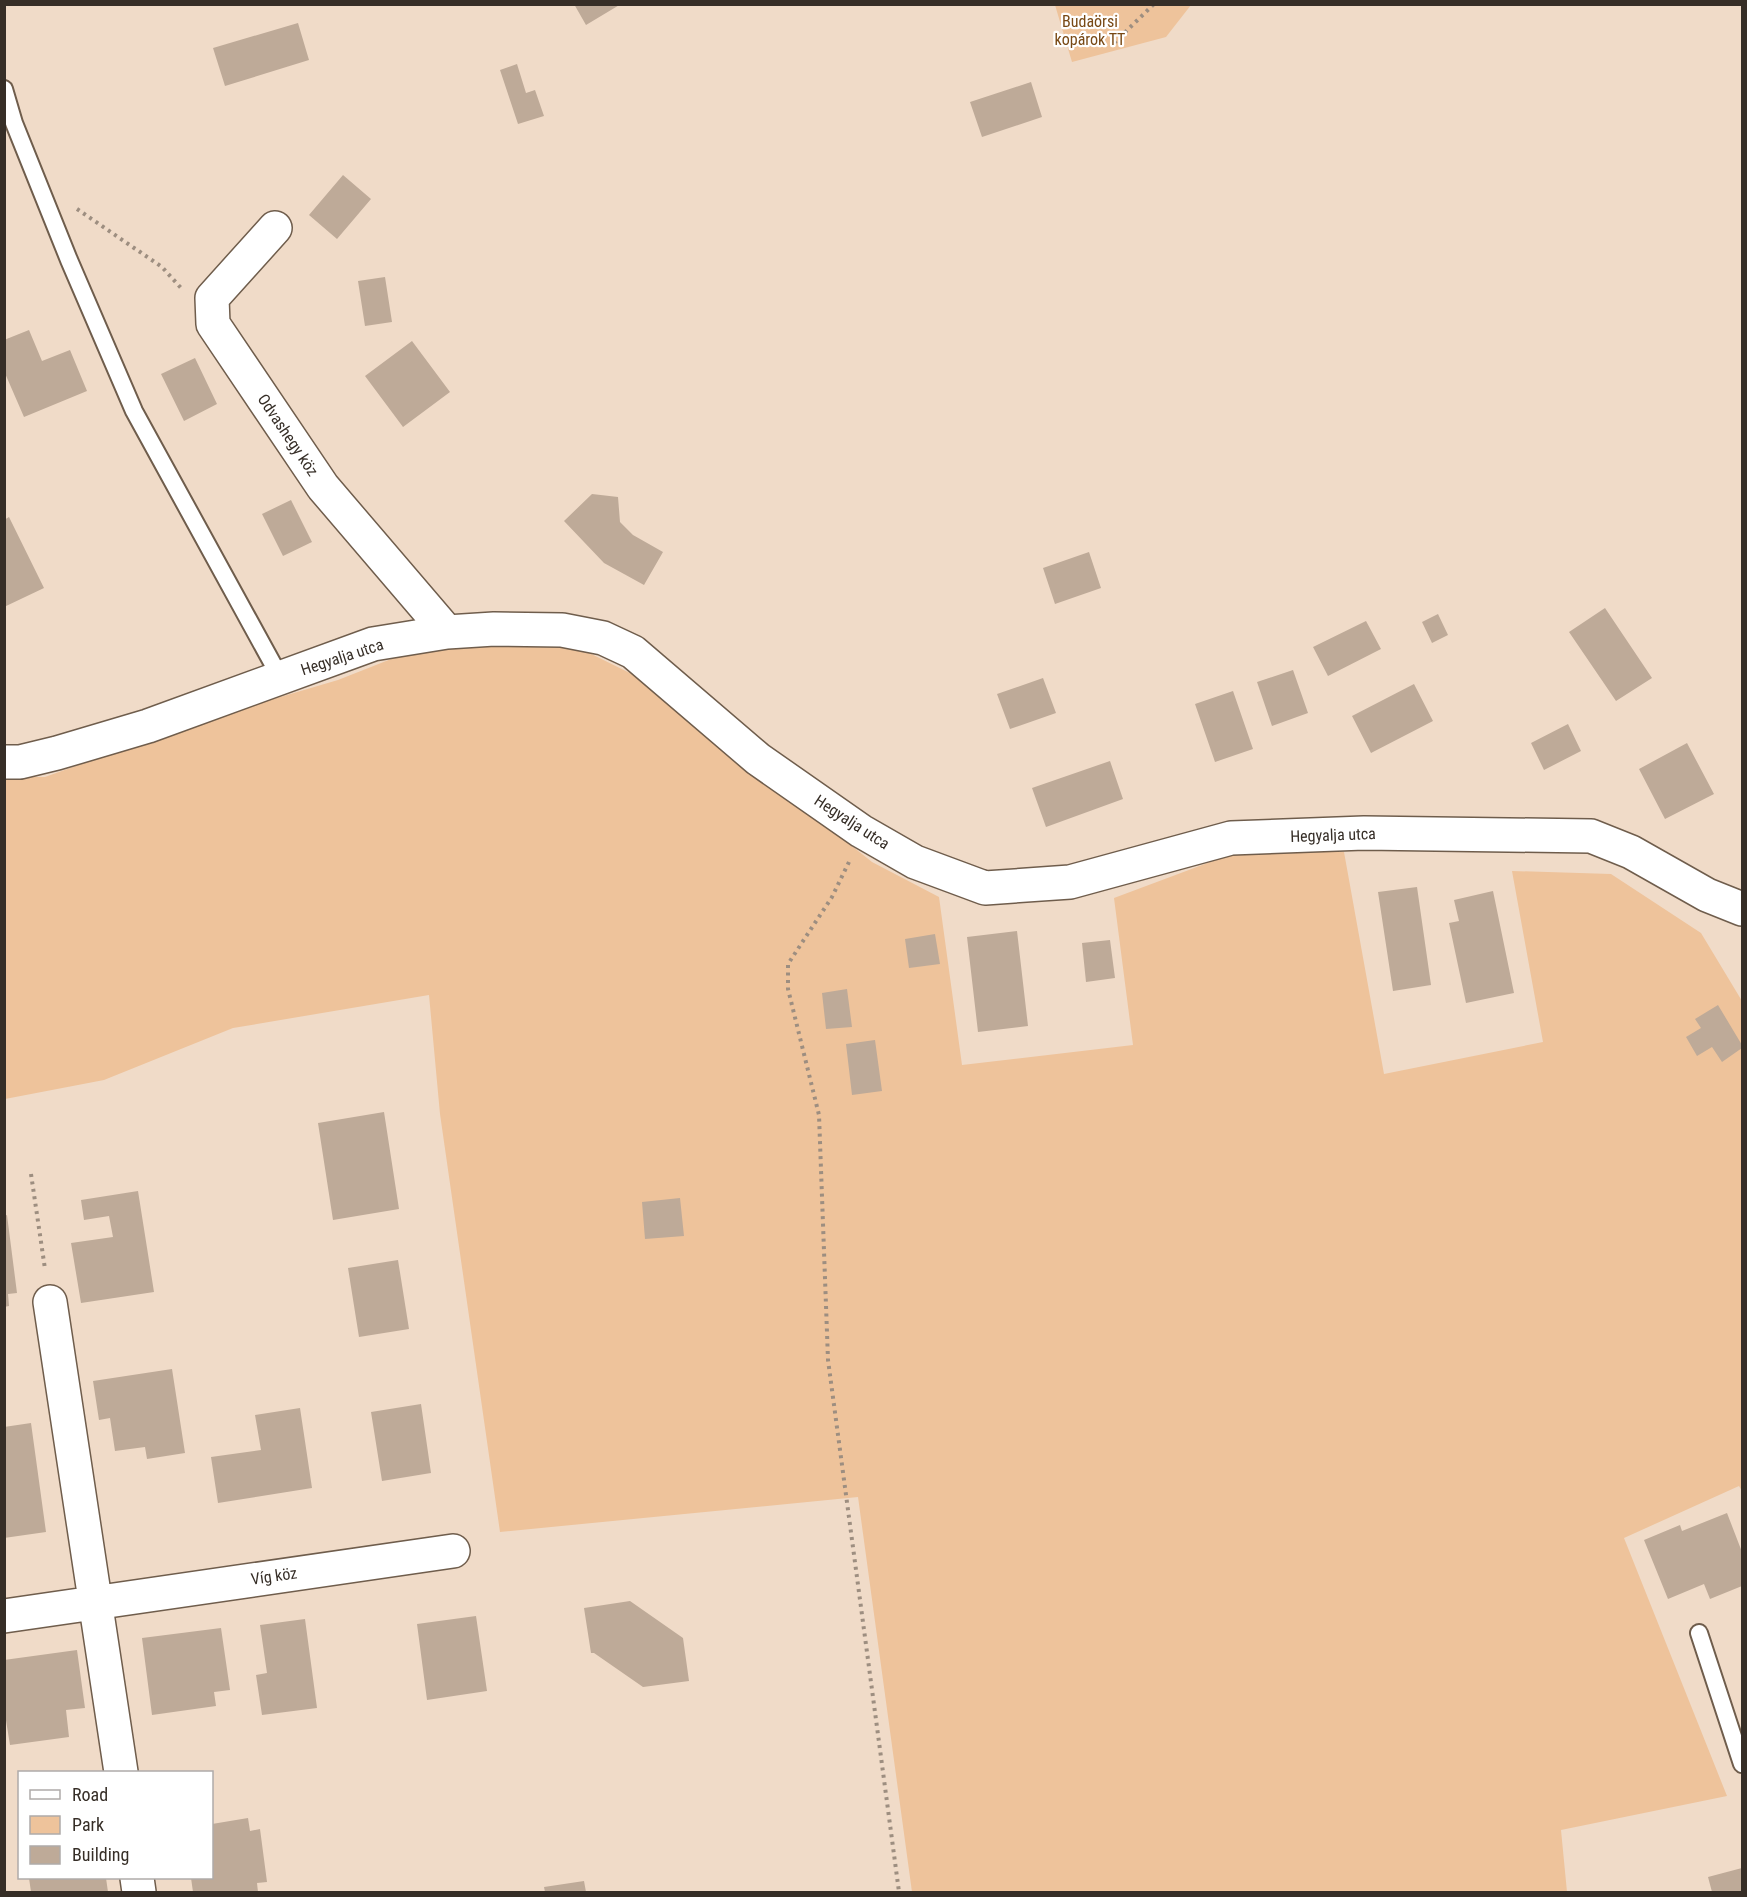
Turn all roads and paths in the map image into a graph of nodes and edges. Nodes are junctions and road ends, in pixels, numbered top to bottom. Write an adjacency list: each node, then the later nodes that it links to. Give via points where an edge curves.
1 (1154, 4): 2 (path)
2 (1114, 43)
3 (4, 89): 4 (lane)
4 (37, 181): 6 (path, via 162,267); 8 (lane, via 134,411)
5 (275, 228): 6 (street, via 212,298)
6 (213, 324): 7 (street, Odvashegy köz, via 323,487)
7 (447, 632): 8 (street, Hegyalja utca, via 374,644); 10 (street, Hegyalja utca, via 562,630 603,638 633,652 758,759)
8 (280, 677): 9 (street, Hegyalja utca, via 148,726 57,753)
9 (4, 762)
10 (861, 831): 11 (street, Hegyalja utca, via 915,862 985,888 1070,882 1231,838 1364,833 1591,836 1631,852 1707,896); 20 (path, via 832,897 788,964 788,989 819,1115 828,1360)
11 (1743, 909)
12 (31, 1174): 13 (path)
13 (50, 1302): 15 (street)
14 (453, 1551): 15 (street, Víg köz)
15 (95, 1601): 16 (street, Víg köz); 19 (street)
16 (4, 1616)
17 (1699, 1633): 18 (lane)
18 (1743, 1764)
19 (121, 1771)
20 (899, 1893)

